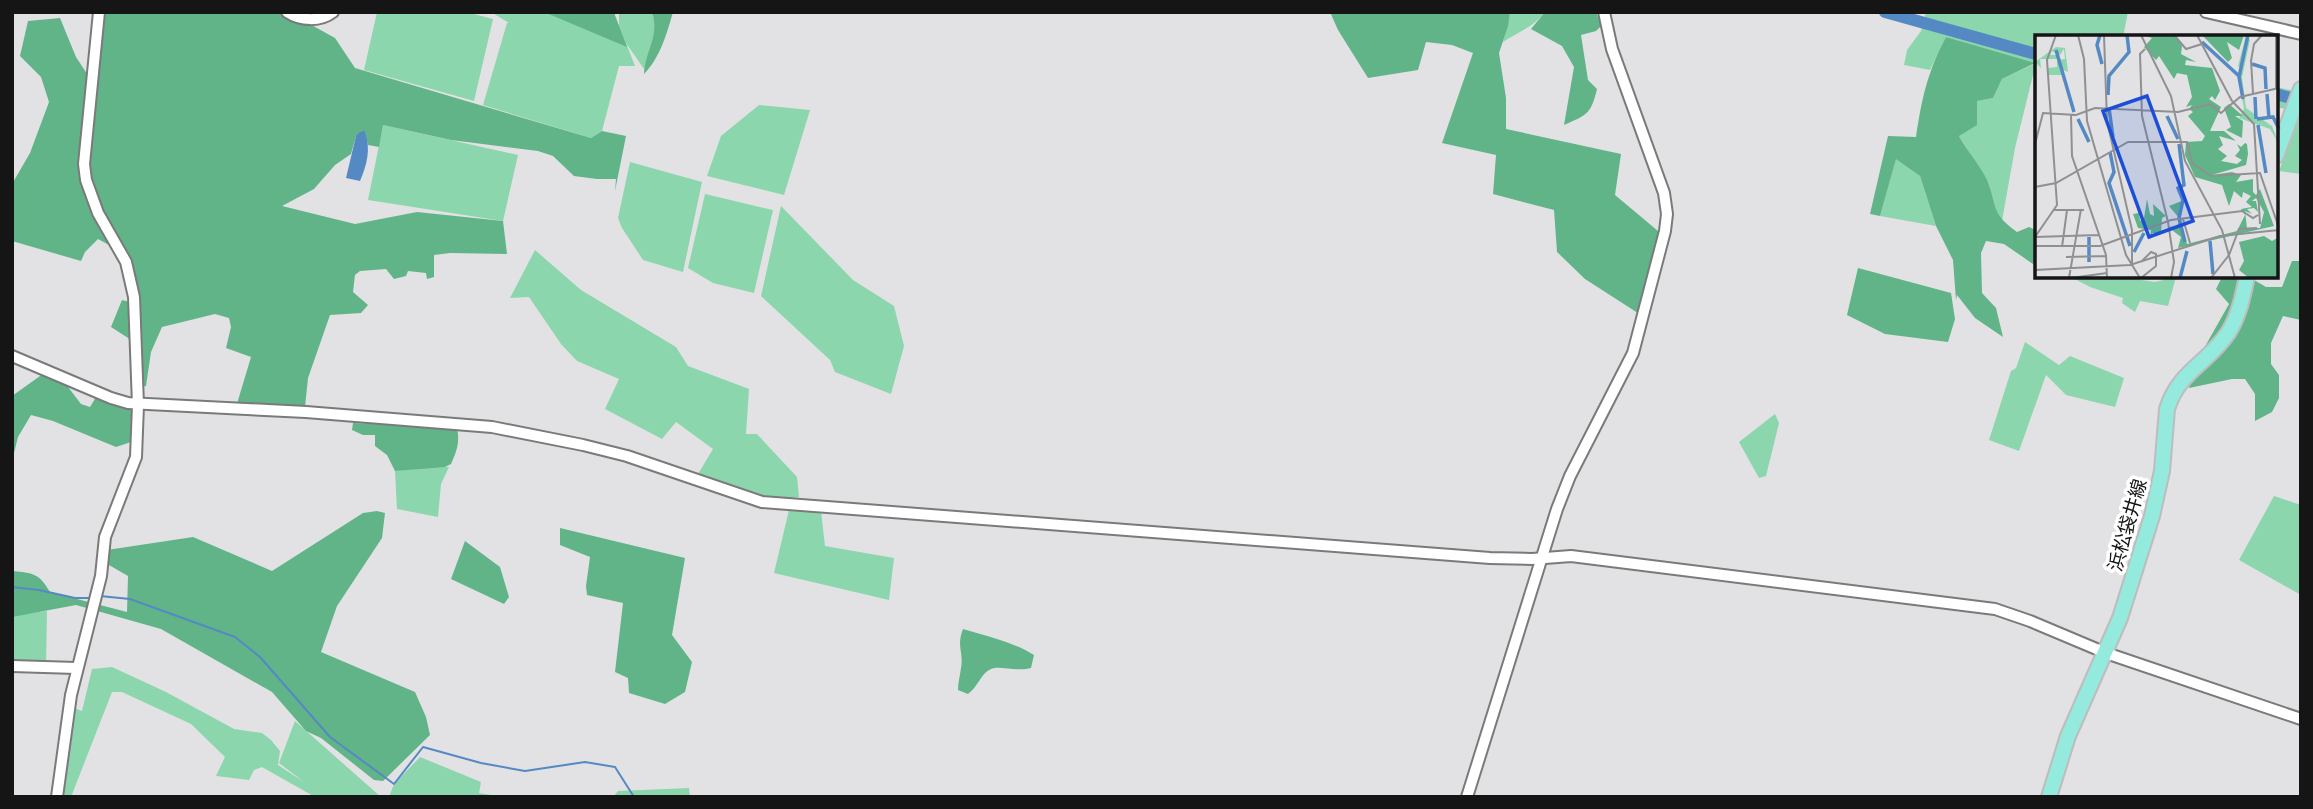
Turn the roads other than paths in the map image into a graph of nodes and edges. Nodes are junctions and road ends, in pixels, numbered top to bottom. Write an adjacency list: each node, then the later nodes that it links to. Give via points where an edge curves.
1 (99, 12): 11 (street, via 84,164 98,213 131,275)
2 (287, 12): 3 (street, via 318,19)
3 (333, 12)
4 (1604, 12): 12 (street, via 1612,49 1664,194 1665,232 1633,353 1570,476)
5 (2206, 12): 6 (street)
6 (2301, 34)
7 (2298, 95): 8 (main road)
8 (2278, 150)
9 (2247, 278): 13 (main road, 浜松袋井線, via 2227,334 2183,377 2171,398 2159,490)
10 (12, 356): 11 (street)
11 (138, 405): 12 (street, via 492,427 627,456 762,502); 15 (street, via 136,457 105,537 101,576)
12 (1541, 559): 13 (street, via 1571,556 1995,610); 18 (street)
13 (2106, 653): 16 (street); 19 (main road, 浜松袋井線, via 2068,736)
14 (12, 666): 15 (street)
15 (76, 668): 17 (street)
16 (2301, 719)
17 (57, 797)
18 (1467, 797)
19 (2049, 797)

